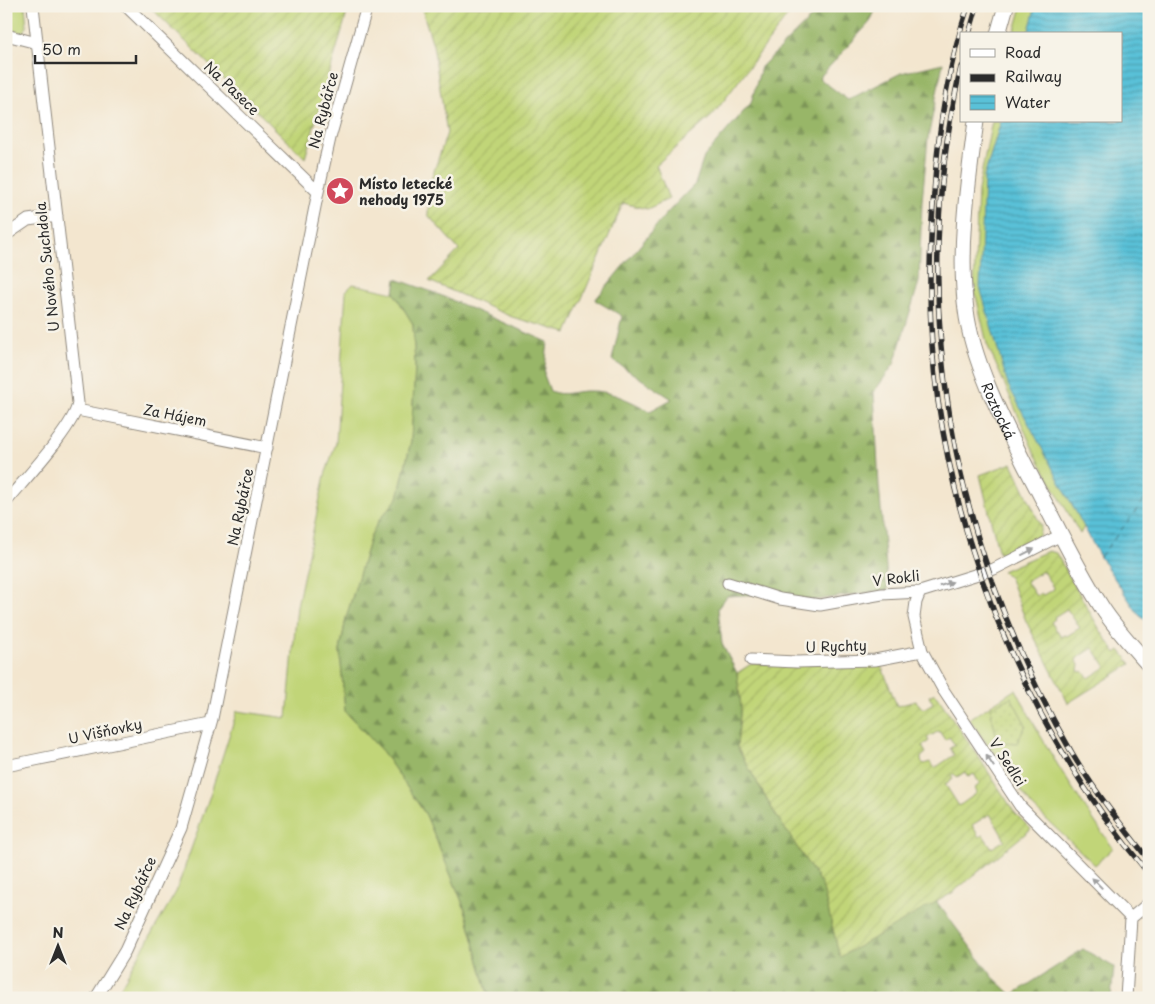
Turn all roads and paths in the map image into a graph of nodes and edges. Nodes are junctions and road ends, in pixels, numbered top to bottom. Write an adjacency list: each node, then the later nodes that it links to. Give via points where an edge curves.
1 (33, 6): 7 (street, U Nového Suchdola)
2 (126, 6): 9 (street, Na Pasece)
3 (367, 6): 9 (street, Na Rybářce)
4 (1006, 6): 5 (main road)
5 (999, 32)
6 (6, 35): 7 (street)
7 (37, 43): 10 (street, U Nového Suchdola)
8 (976, 122): 15 (main road, Roztocká, via 963,277 971,339 1008,431)
9 (318, 192): 13 (street, Na Rybářce)
10 (56, 216): 11 (street, via 28,220); 12 (street, U Nového Suchdola)
11 (6, 235)
12 (77, 410): 13 (street, Za Hájem); 14 (street, via 68,426)
13 (267, 448): 21 (street, Na Rybářce)
14 (6, 502)
15 (1061, 535): 17 (street, V Rokli, one-way to 15, via 994,569); 20 (main road, Roztocká, via 1101,606)
16 (728, 583): 17 (street, V Rokli, via 780,599 820,605 882,594)
17 (920, 592): 18 (street, V Sedlci, via 914,616)
18 (922, 651): 19 (street, U Rychty, via 874,660); 24 (street, V Sedlci, one-way to 18, via 1020,806 944,692)
19 (751, 660)
20 (1149, 665)
21 (210, 724): 22 (street, U Višňovky); 25 (street, Na Rybářce, via 181,828 125,951)
22 (6, 766)
23 (1149, 903): 24 (street)
24 (1131, 918): 26 (street)
25 (96, 998)
26 (1126, 998)

